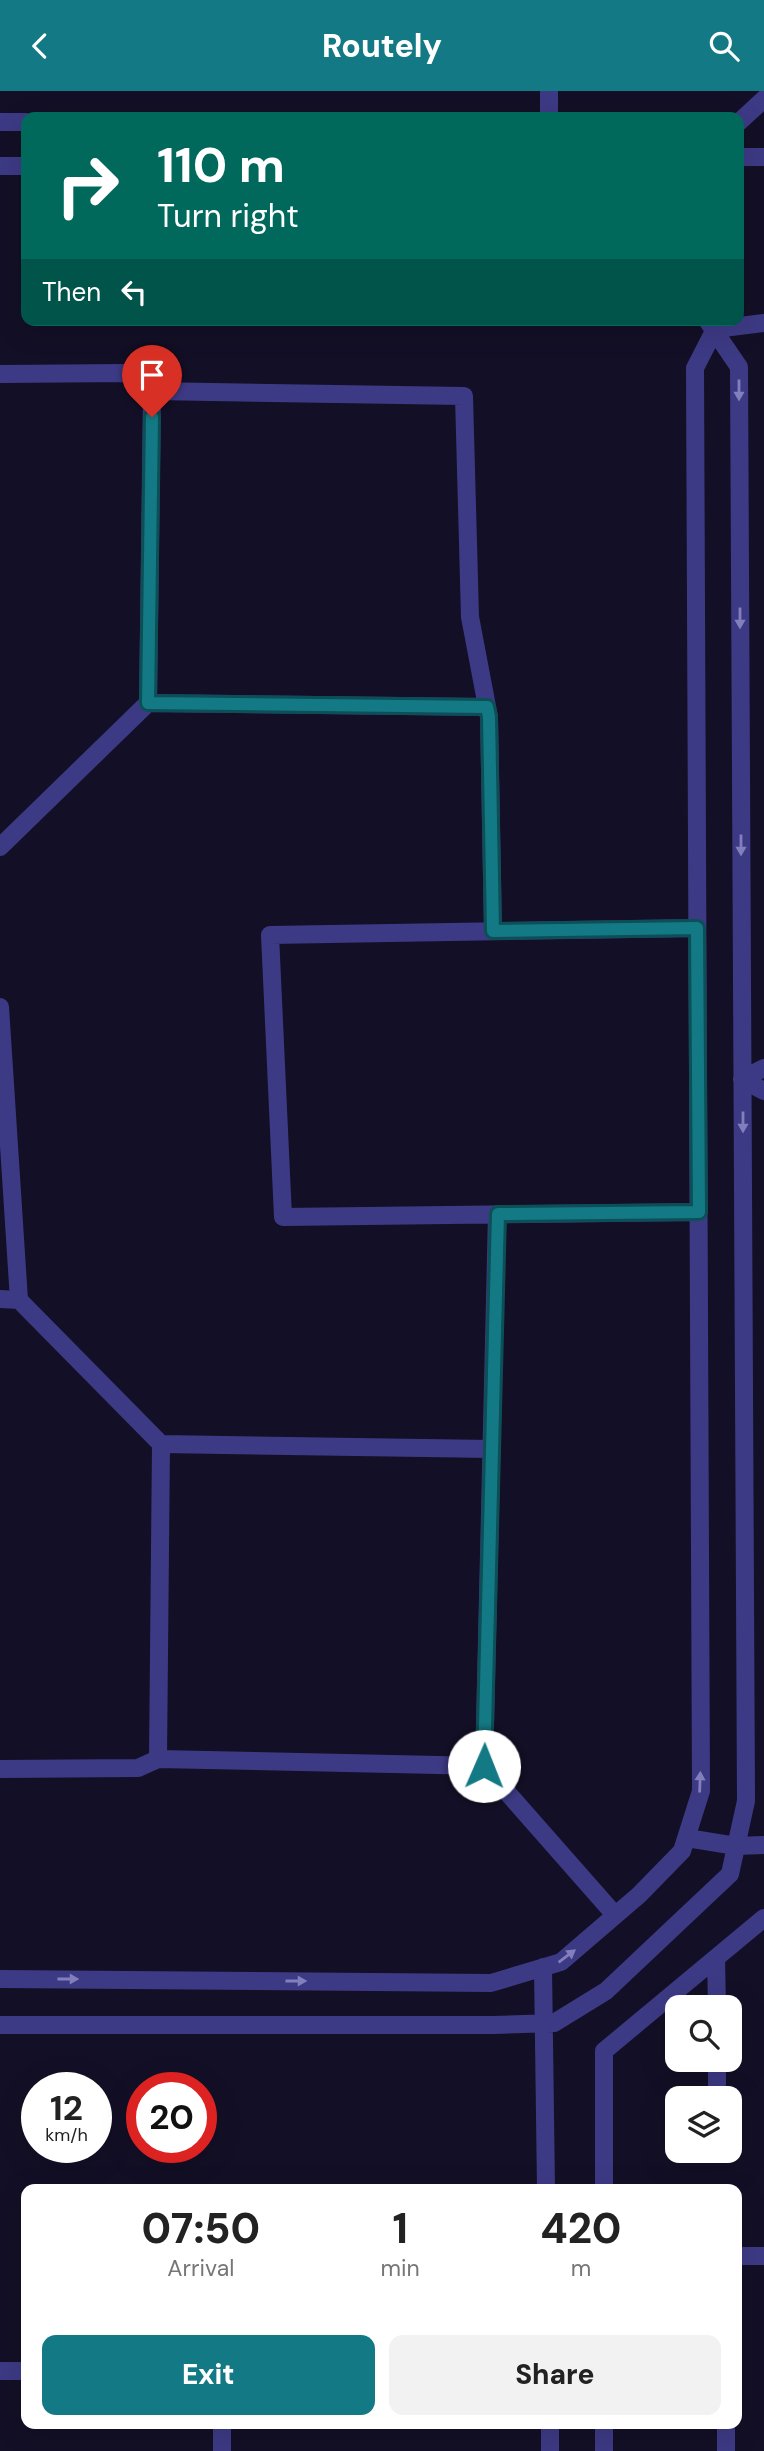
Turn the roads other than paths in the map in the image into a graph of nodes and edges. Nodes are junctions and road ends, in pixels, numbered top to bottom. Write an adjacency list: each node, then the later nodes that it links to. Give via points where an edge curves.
1 (549, 91): 3 (street)
2 (764, 99): 4 (street)
3 (549, 112)
4 (744, 117)
5 (0, 122): 6 (street)
6 (21, 122)
7 (744, 157): 8 (street)
8 (764, 157)
9 (0, 166): 10 (street)
10 (21, 166)
11 (764, 323): 12 (street)
12 (744, 324)
13 (711, 326): 20 (street, via 695,368)
14 (712, 326): 24 (street, one-way to 24, via 739,367)
15 (0, 374): 16 (street, via 128,373)
16 (152, 391): 17 (street); 18 (street, via 464,396 470,617)
17 (148, 703): 18 (street); 19 (street)
18 (487, 707): 21 (street)
19 (0, 847)
20 (697, 928): 21 (street); 26 (street)
21 (493, 931): 27 (street, via 270,935 283,1216)
22 (0, 1007): 29 (street)
23 (764, 1068): 24 (street)
24 (742, 1079): 25 (street); 37 (street, one-way to 37, via 746,1801)
25 (764, 1091)
26 (699, 1212): 27 (street); 35 (street, one-way to 26, via 701,1791)
27 (498, 1214): 31 (street)
28 (0, 1299): 29 (street)
29 (19, 1300): 30 (street)
30 (161, 1444): 31 (street); 32 (street)
31 (492, 1449): 33 (street)
32 (159, 1759): 33 (street); 34 (street, via 138,1769)
33 (484, 1766): 38 (street)
34 (0, 1769)
35 (687, 1838): 37 (street); 38 (street, via 682,1851)
36 (764, 1845): 37 (street)
37 (736, 1846): 44 (street, via 730,1874 606,1991 554,2023)
38 (615, 1915): 41 (street, one-way to 38, via 561,1962)
39 (764, 1918): 40 (street)
40 (716, 1958): 43 (street); 47 (street, via 604,2051)
41 (543, 1967): 42 (street, one-way to 41, via 491,1983); 44 (street)
42 (0, 1979)
43 (717, 1995)
44 (544, 2024): 45 (street); 46 (street)
45 (0, 2025)
46 (547, 2184)
47 (604, 2184)
48 (742, 2256): 49 (street)
49 (764, 2256)
50 (0, 2371): 51 (street)
51 (21, 2371)
52 (222, 2429): 56 (street)
53 (550, 2429): 57 (street)
54 (604, 2429): 58 (street)
55 (726, 2429): 59 (street)
56 (222, 2451)
57 (550, 2451)
58 (604, 2451)
59 (726, 2451)

